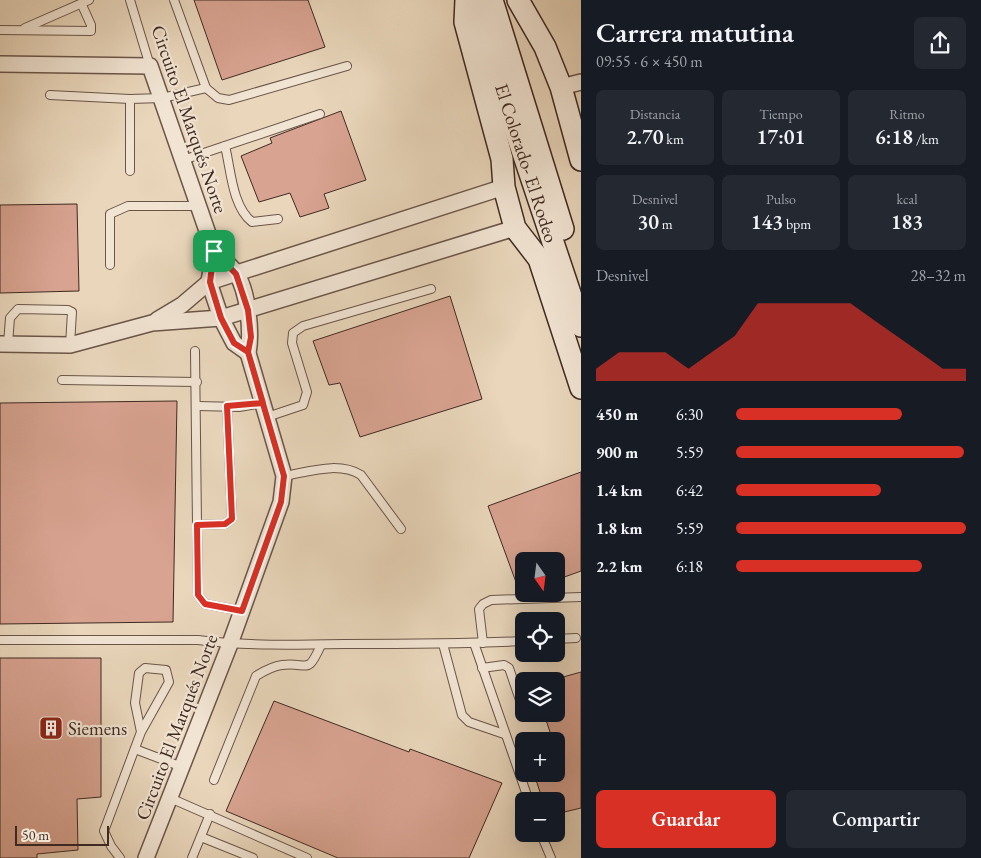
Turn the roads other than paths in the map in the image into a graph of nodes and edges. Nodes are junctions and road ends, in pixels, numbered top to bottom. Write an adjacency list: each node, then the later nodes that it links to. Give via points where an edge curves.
1 (130, 0): 11 (lane, Circuito El Marqués Norte)
2 (174, 0): 14 (lane)
3 (466, 0): 24 (main road, via 465,22 502,159)
4 (474, 0): 37 (main road, El Colorado- El Rodeo)
5 (492, 0): 32 (main road, El Colorado- El Rodeo)
6 (518, 0): 13 (main road)
7 (86, 2): 9 (lane); 9 (lane, via 92,25 90,31)
8 (0, 30): 9 (lane)
9 (22, 30)
10 (0, 64): 11 (street)
11 (150, 66): 17 (street, Circuito El Marqués Norte)
12 (347, 66): 14 (lane, via 229,100 218,98)
13 (571, 84): 18 (main road)
14 (206, 88): 17 (lane)
15 (50, 95): 16 (lane)
16 (130, 98): 17 (lane); 23 (lane)
17 (162, 98): 21 (street, Circuito El Marqués Norte)
18 (575, 113): 22 (main road)
19 (320, 114): 20 (lane)
20 (225, 146): 21 (lane); 26 (lane, via 239,207 245,216 252,222)
21 (184, 160): 25 (street, Circuito El Marqués Norte)
22 (581, 160)
23 (130, 171)
24 (504, 187): 27 (main road); 30 (street)
25 (198, 206): 28 (street, Circuito El Marqués Norte); 29 (lane, via 128,206 110,214)
26 (278, 219)
27 (515, 228): 34 (street); 44 (main road, via 539,259)
28 (214, 251): 30 (street, Circuito El Marqués Norte); 31 (street, Circuito El Marqués Norte)
29 (110, 265)
30 (236, 274): 31 (street); 34 (street, Circuito El Marqués Norte)
31 (210, 282): 35 (street, Circuito El Marqués Norte); 36 (street, via 182,305)
32 (581, 287)
33 (431, 289): 47 (lane, via 303,326 293,333 292,343 307,392 303,405)
34 (248, 310): 35 (street); 41 (street, Circuito El Marqués Norte, via 251,337)
35 (221, 318): 36 (street); 41 (street, Circuito El Marqués Norte, via 234,343)
36 (152, 323): 39 (street)
37 (581, 326)
38 (4, 344): 39 (street); 39 (lane, via 10,318 18,309 72,312)
39 (70, 344)
40 (195, 352): 43 (lane)
41 (248, 352): 47 (street, Circuito El Marqués Norte)
42 (62, 380): 43 (lane)
43 (196, 382): 45 (lane)
44 (581, 388)
45 (198, 406): 46 (lane); 49 (lane)
46 (227, 406): 47 (lane); 49 (lane, via 232,519 225,524)
47 (265, 410): 48 (street, Circuito El Marqués Norte)
48 (284, 476): 50 (lane, via 338,468 352,470 361,476); 52 (street, Circuito El Marqués Norte, via 281,502)
49 (197, 525): 52 (lane, via 198,595 201,601)
50 (401, 529)
51 (581, 597): 58 (lane, via 491,600 479,609)
52 (242, 611): 59 (street, Circuito El Marqués Norte)
53 (576, 638): 54 (lane)
54 (565, 639)
55 (0, 640): 59 (lane, via 198,640)
56 (515, 641): 58 (lane)
57 (474, 643): 58 (lane); 61 (lane); 62 (lane)
58 (483, 643)
59 (230, 644): 60 (lane); 67 (street, Circuito El Marqués Norte)
60 (321, 644): 61 (lane); 68 (lane, via 313,662 308,665 282,665 256,676)
61 (443, 644): 65 (lane, via 462,715 469,722)
62 (482, 668): 63 (lane, via 504,665 509,668); 65 (lane)
63 (515, 686)
64 (141, 732): 64 (lane, via 135,703 139,673 145,668 166,670 169,682); 66 (lane)
65 (504, 734): 69 (lane)
66 (135, 749): 67 (lane); 74 (lane, via 104,831)
67 (182, 767): 70 (street, Circuito El Marqués Norte)
68 (214, 780)
69 (526, 792)
70 (170, 798): 71 (lane); 75 (street, Circuito El Marqués Norte)
71 (210, 814): 72 (lane); 78 (lane)
72 (201, 837): 76 (lane); 77 (lane)
73 (544, 842): 79 (lane)
74 (120, 858)
75 (146, 858)
76 (192, 858)
77 (253, 858)
78 (308, 858)
79 (551, 858)

